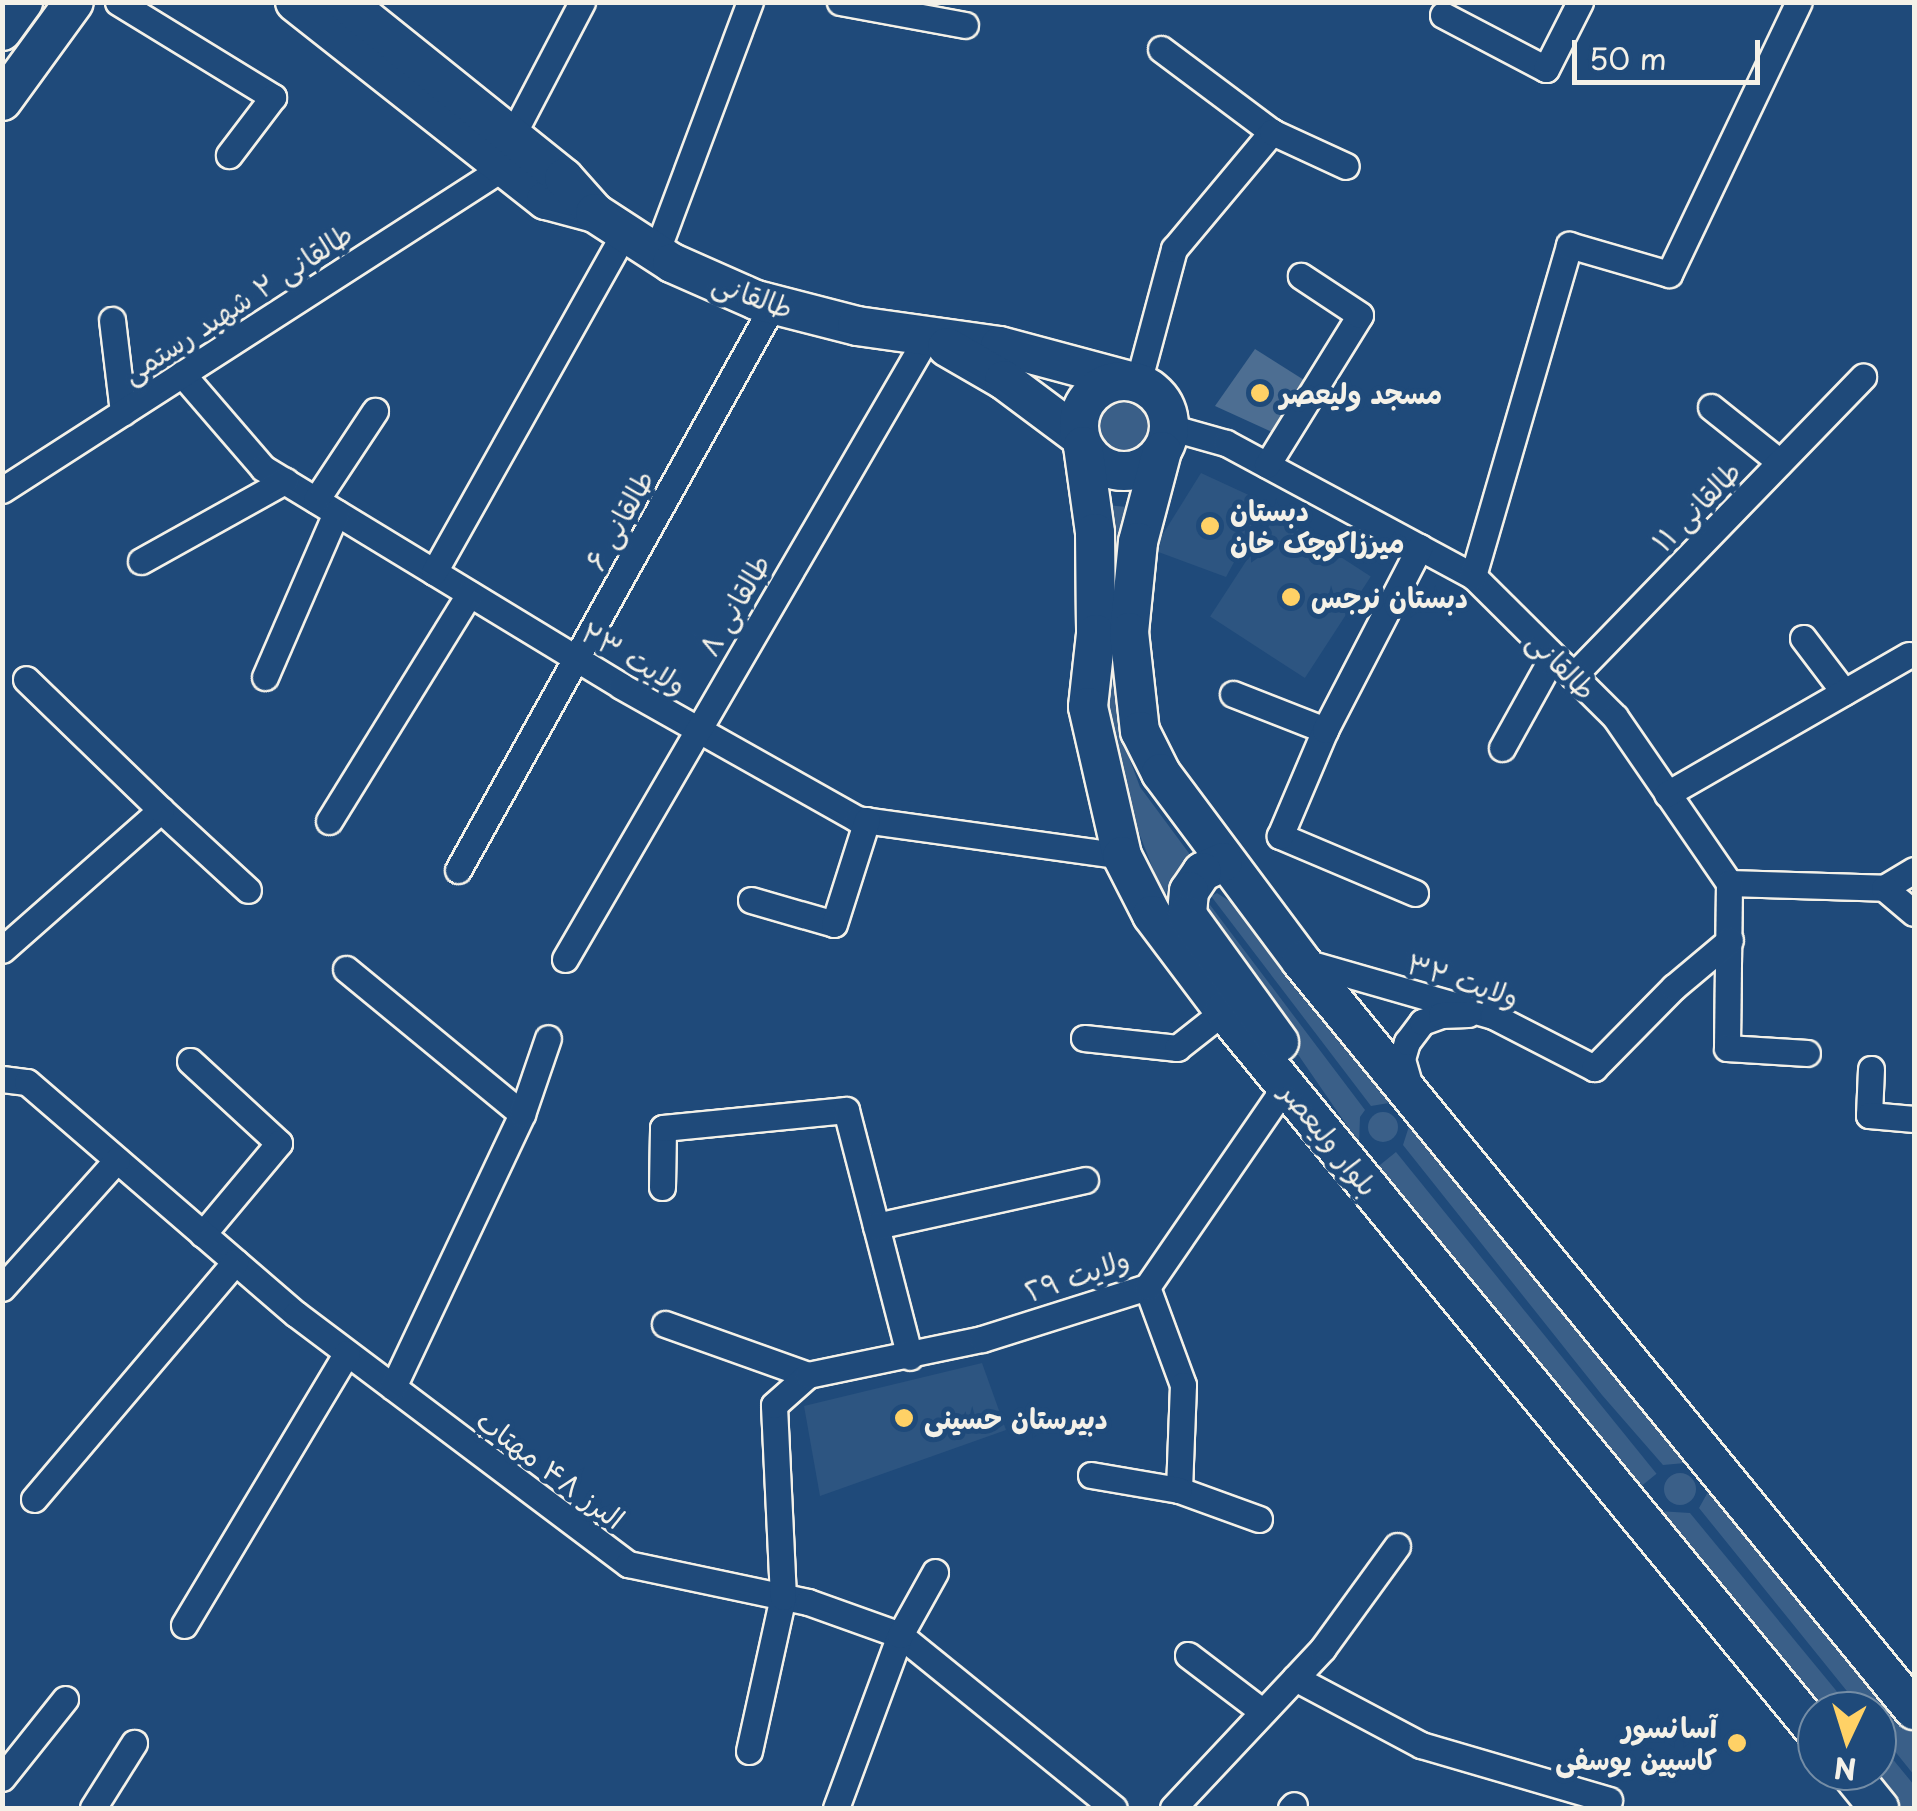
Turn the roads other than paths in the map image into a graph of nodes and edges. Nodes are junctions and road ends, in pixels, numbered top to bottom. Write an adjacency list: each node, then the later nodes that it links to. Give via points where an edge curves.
1 (22, 2): 13 (main road)
2 (74, 2): 15 (main road)
3 (118, 2): 18 (street, via 273,97)
4 (295, 2): 17 (main road)
5 (346, 2): 17 (main road)
6 (582, 2): 17 (street)
7 (750, 2): 21 (street)
8 (840, 2): 12 (street)
9 (1580, 2): 11 (street, via 1546,70)
10 (1799, 2): 42 (street, via 1669,274 1569,245)
11 (1442, 15)
12 (965, 25)
13 (2, 30)
14 (1161, 49): 16 (street)
15 (2, 101)
16 (1272, 132): 19 (street); 28 (street, via 1174,248)
17 (508, 152): 20 (main road, طالقانی, via 564,178); 26 (street, طالقانی ۲ شهید رستمی)
18 (229, 155)
19 (1346, 166)
20 (609, 223): 21 (main road, طالقانی); 41 (street)
21 (656, 253): 23 (main road, طالقانی)
22 (1301, 276): 35 (street, via 1360,315)
23 (773, 305): 25 (main road, طالقانی); 47 (street, طالقانی ۶)
24 (112, 320): 31 (street)
25 (928, 336): 28 (main road, طالقانی, via 1000,346); 33 (main road, طالقانی, via 1004,380); 53 (street, طالقانی ۸)
26 (182, 374): 31 (street, طالقانی ۲ شهید رستمی); 37 (street, ولایت ٣۳, via 263,468)
27 (1863, 377): 34 (street, طالقانی ۱۱)
28 (1138, 383): 32 (main road, via 1161,400); 33 (main road, via 1111,382 1088,397 1078,422)
29 (1711, 406): 34 (street)
30 (375, 411): 38 (street)
31 (124, 412): 36 (street, طالقانی ۲ شهید رستمی)
32 (1165, 439): 33 (main road, via 1137,469 1121,471 1106,467); 35 (street, طالقانی, via 1226,443); 61 (main road, via 1132,582 1129,632 1140,731)
33 (1082, 441): 60 (main road, بلوار ولیعصر, via 1095,533 1096,634 1088,707)
34 (1780, 462): 48 (street, طالقانی ۱۱)
35 (1267, 465): 39 (street, طالقانی)
36 (7, 478)
37 (284, 481): 38 (street, ولایت ٣۳); 40 (street)
38 (326, 506): 41 (street, ولایت ٣۳); 49 (street)
39 (1420, 547): 42 (street, طالقانی); 54 (street)
40 (140, 562)
41 (434, 572): 43 (street, ولایت ٣۳)
42 (1473, 576): 46 (street, طالقانی)
43 (469, 594): 47 (street, ولایت ٣۳); 59 (street)
44 (1803, 638): 51 (street)
45 (1909, 655): 51 (street)
46 (1553, 656): 48 (street, طالقانی); 55 (street)
47 (576, 659): 53 (street, ولایت ٣۳); 62 (street, طالقانی ۶)
48 (1573, 676): 56 (street, طالقانی, via 1615,718)
49 (264, 677)
50 (26, 679): 57 (street)
51 (1844, 692): 56 (street)
52 (1234, 694): 54 (street)
53 (696, 729): 58 (street, ولایت ٣۳); 72 (street, طالقانی ۸)
54 (1325, 730): 67 (street, via 1280,836)
55 (1502, 748)
56 (1667, 794): 64 (street, طالقانی)
57 (160, 810): 66 (street); 71 (street)
58 (867, 820): 60 (street, ولایت ٣۳); 68 (street, via 834,924)
59 (329, 821)
60 (1122, 856): 75 (main road, بلوار ولیعصر, via 1152,915)
61 (1223, 862): 73 (main road); 90 (main road, via 1202,872 1189,891 1187,915 1314,1090)
62 (458, 870)
63 (1914, 870): 65 (street)
64 (1730, 884): 65 (street); 70 (street)
65 (1884, 888): 69 (street)
66 (248, 890)
67 (1415, 893)
68 (751, 900)
69 (1914, 913)
70 (1730, 940): 76 (street, ولایت ۳۲, via 1594,1068); 79 (street, via 1727,1048)
71 (2, 950)
72 (565, 959)
73 (1301, 962): 76 (street, ولایت ۳۲); 84 (main road)
74 (346, 969): 85 (street)
75 (1224, 1011): 78 (street, via 1177,1048); 83 (main road, بلوار ولیعصر)
76 (1493, 1016): 84 (street, via 1441,1014 1422,1022 1402,1059)
77 (548, 1038): 85 (street)
78 (1084, 1038)
79 (1807, 1053)
80 (190, 1061): 92 (street, via 279,1142)
81 (1871, 1069): 86 (street, via 1869,1115)
82 (2, 1079): 87 (street, البرز ۴۸ مهتاب, via 27,1082)
83 (1286, 1086): 90 (main road, بلوار ولیعصر); 94 (street, ولایت ٢٩)
84 (1411, 1092): 114 (main road)
85 (522, 1114): 100 (street)
86 (1914, 1119)
87 (117, 1160): 92 (street, البرز ۴۸ مهتاب); 95 (street)
88 (1085, 1180): 91 (street)
89 (662, 1187): 91 (street, via 663,1128 846,1110)
90 (1374, 1192): 113 (main road, بلوار ولیعصر)
91 (876, 1226): 98 (street)
92 (203, 1234): 93 (street, البرز ۴۸ مهتاب)
93 (235, 1262): 97 (street, البرز ۴۸ مهتاب); 103 (street)
94 (1147, 1287): 98 (street, ولایت ٢٩); 102 (street, via 1183,1384)
95 (2, 1288)
96 (665, 1324): 99 (street)
97 (347, 1353): 100 (street, البرز ۴۸ مهتاب); 108 (street)
98 (910, 1357): 99 (street, ولایت ٢٩)
99 (808, 1376): 107 (street, via 774,1405)
100 (393, 1387): 107 (street, البرز ۴۸ مهتاب, via 628,1564)
101 (1091, 1475): 102 (street)
102 (1179, 1490): 104 (street)
103 (34, 1498)
104 (1259, 1519)
105 (1398, 1546): 111 (street)
106 (935, 1572): 109 (street)
107 (783, 1597): 109 (street, البرز ۴۸ مهتاب); 117 (street)
108 (184, 1625)
109 (900, 1635): 121 (street); 122 (street, البرز ۴۸ مهتاب)
110 (1188, 1655): 115 (street)
111 (1295, 1678): 115 (street); 119 (street, via 1421,1745)
112 (66, 1699): 118 (street)
113 (1797, 1708)
114 (1914, 1710)
115 (1263, 1712): 123 (street)
116 (134, 1743): 120 (street)
117 (749, 1751)
118 (2, 1778)
119 (1610, 1800)
120 (93, 1808)
121 (836, 1808)
122 (1114, 1808)
123 (1174, 1808)

